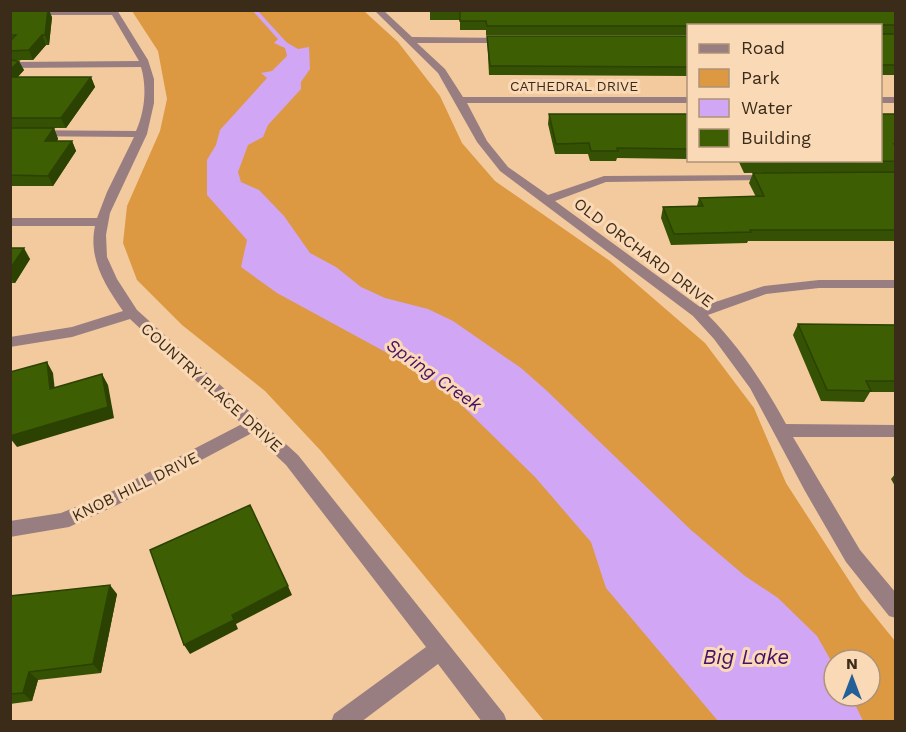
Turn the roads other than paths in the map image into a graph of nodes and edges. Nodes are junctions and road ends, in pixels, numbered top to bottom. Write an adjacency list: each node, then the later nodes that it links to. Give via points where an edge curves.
1 (378, 10): 4 (street, OLD ORCHARD DRIVE)
2 (114, 11): 3 (street); 6 (street, COUNTRY PLACE DRIVE)
3 (10, 13)
4 (410, 40): 5 (street); 8 (street, OLD ORCHARD DRIVE, via 442,71)
5 (514, 40)
6 (145, 64): 7 (street); 11 (street, COUNTRY PLACE DRIVE, via 150,102)
7 (10, 65)
8 (460, 100): 9 (street, CATHEDRAL DRIVE); 13 (street, OLD ORCHARD DRIVE, via 482,142 504,169)
9 (687, 100)
10 (10, 134): 11 (street)
11 (142, 134): 15 (street, COUNTRY PLACE DRIVE)
12 (780, 177): 13 (street, via 604,179)
13 (546, 200): 18 (street, OLD ORCHARD DRIVE)
14 (10, 222): 15 (street)
15 (100, 222): 17 (street, COUNTRY PLACE DRIVE, via 100,256 112,285)
16 (896, 284): 18 (street, via 819,284 764,290)
17 (132, 313): 19 (street, via 97,327); 20 (street, COUNTRY PLACE DRIVE)
18 (698, 314): 21 (street, OLD ORCHARD DRIVE, via 756,384)
19 (10, 342)
20 (254, 425): 23 (street, KNOB HILL DRIVE, via 63,521); 25 (street, COUNTRY PLACE DRIVE, via 292,460)
21 (781, 430): 22 (street); 24 (street, OLD ORCHARD DRIVE, via 854,556)
22 (896, 430)
23 (10, 529)
24 (896, 609)
25 (439, 650): 26 (street); 27 (street, COUNTRY PLACE DRIVE)
26 (342, 722)
27 (496, 722)

